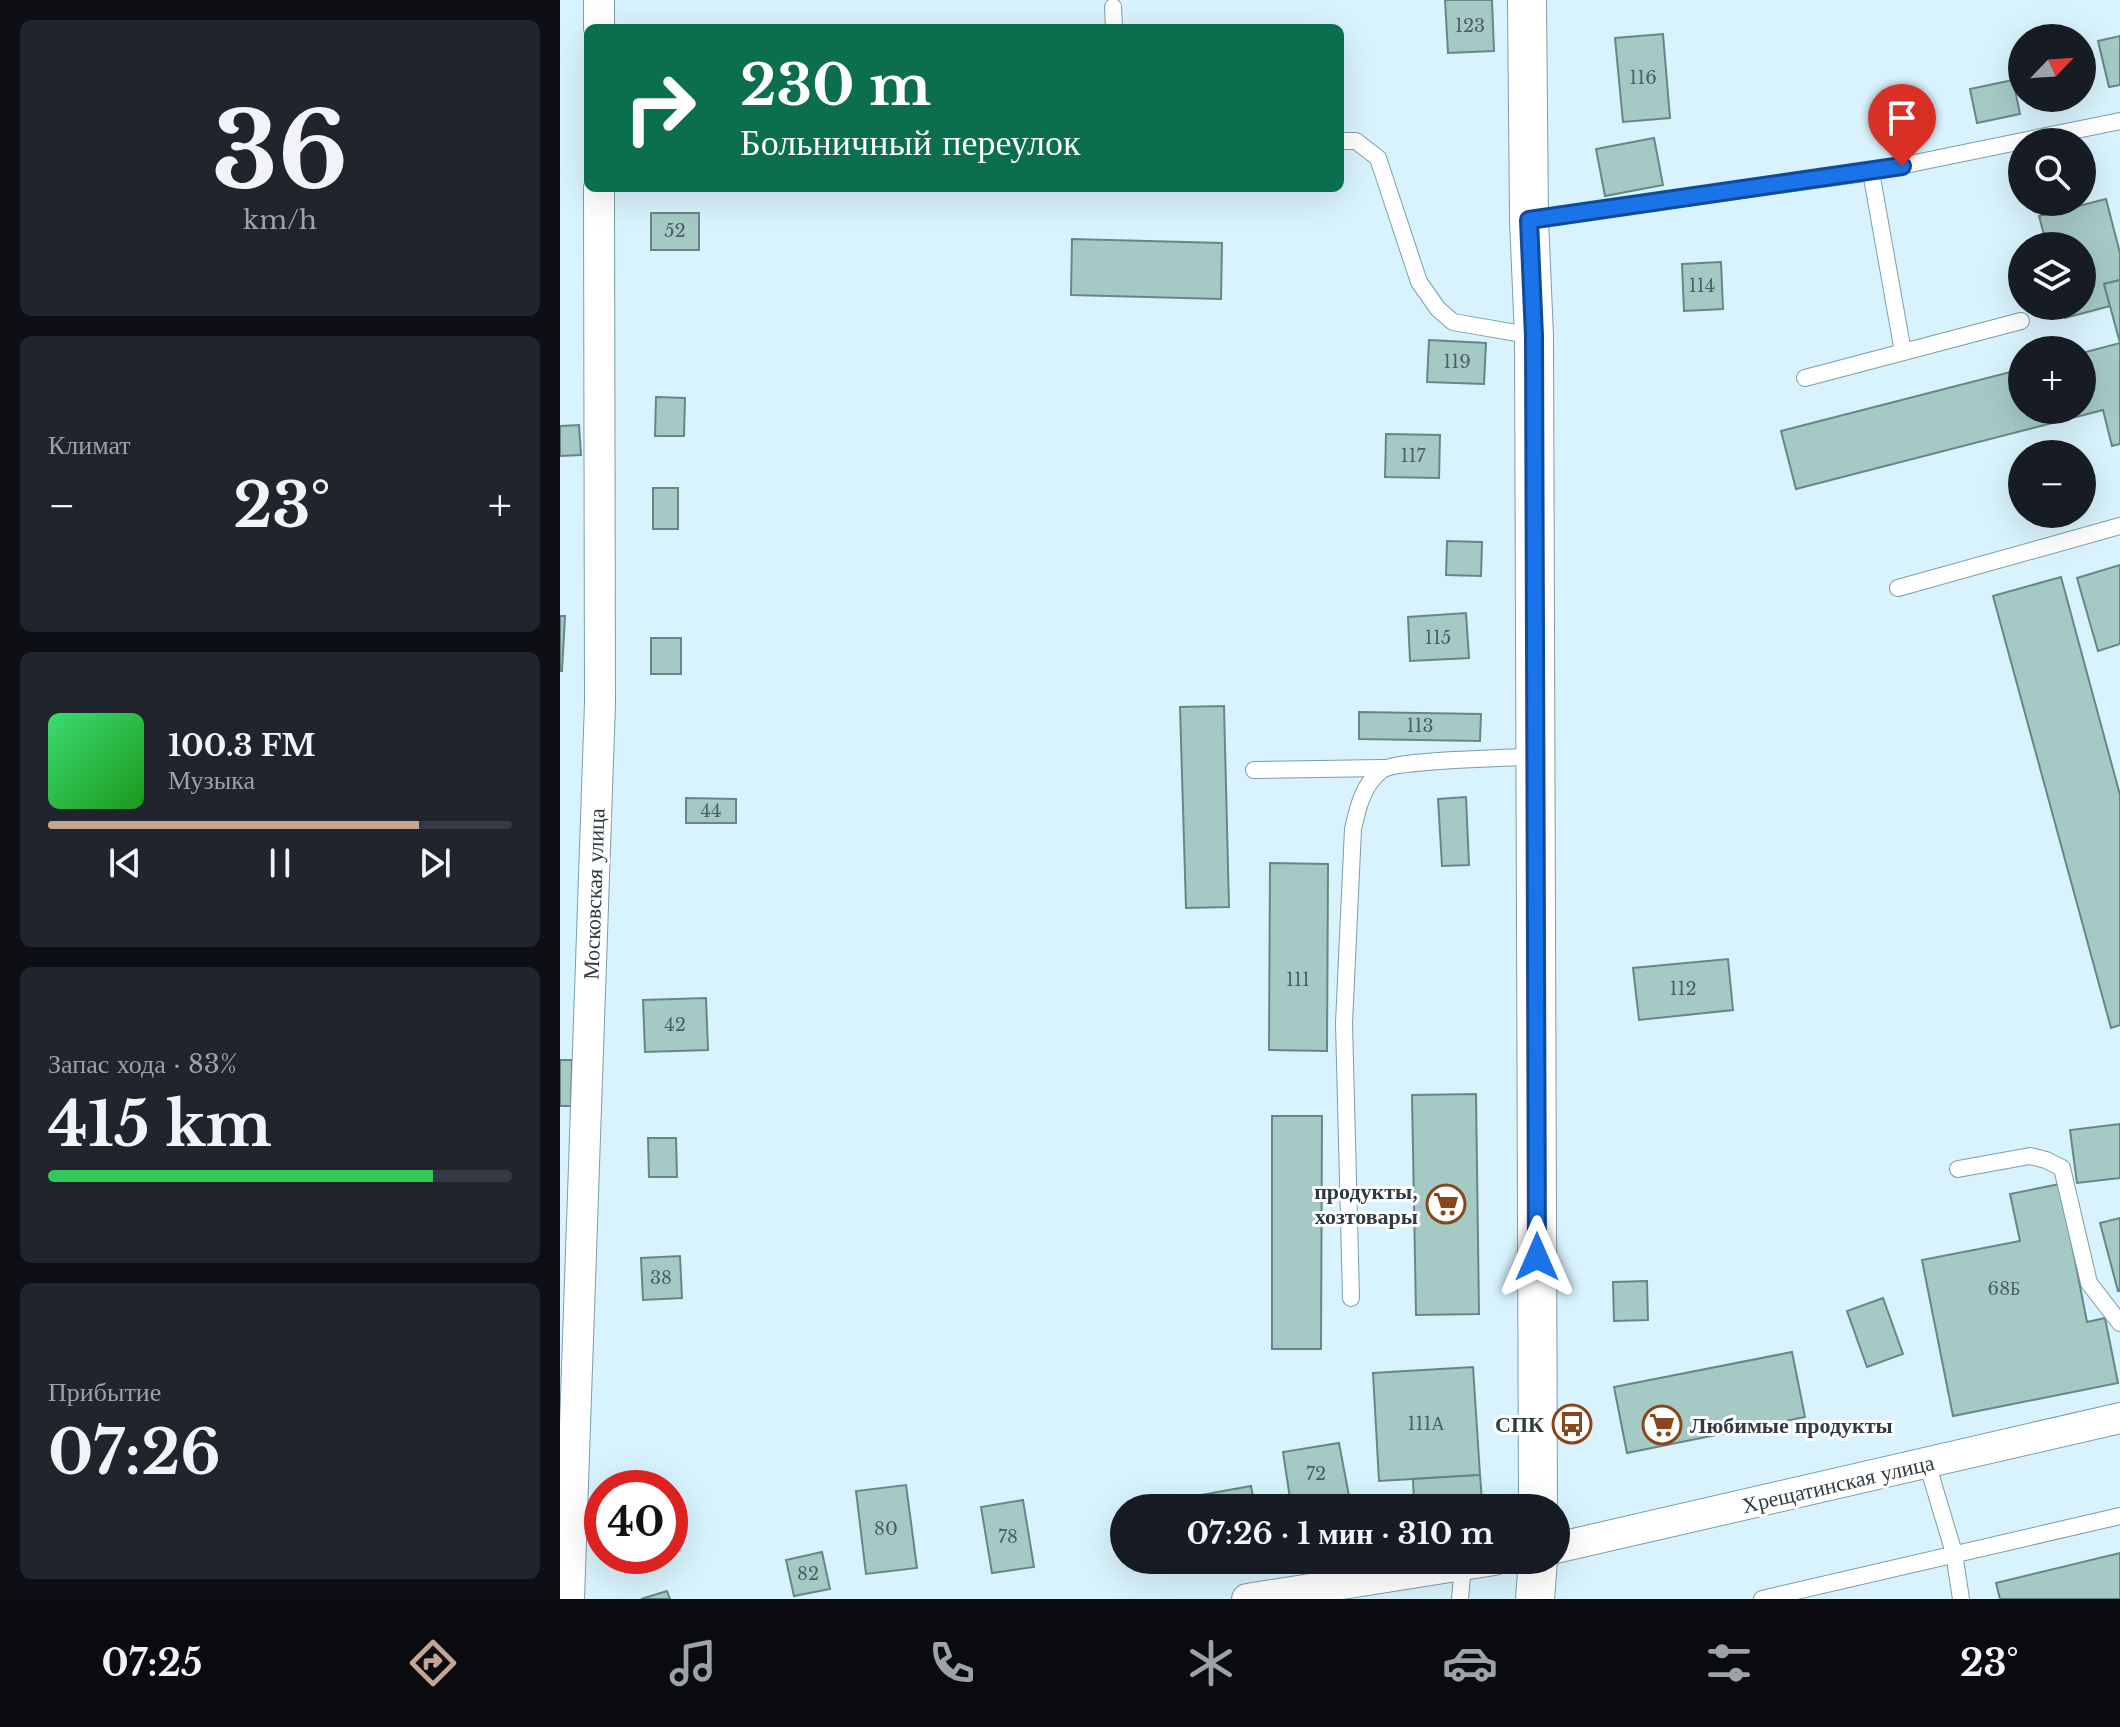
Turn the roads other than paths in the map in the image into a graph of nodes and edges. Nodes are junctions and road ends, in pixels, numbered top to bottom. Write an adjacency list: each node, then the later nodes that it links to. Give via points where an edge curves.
1 (599, 0): 4 (street)
2 (1527, 0): 10 (street)
3 (1113, 7): 5 (lane)
4 (599, 24)
5 (1114, 24)
6 (2120, 121): 8 (lane)
7 (1344, 141): 12 (lane, via 1356,141 1378,158 1419,282 1438,309 1453,322)
8 (1871, 172): 10 (lane); 13 (lane)
9 (599, 192): 32 (street, Московская улица, via 600,703)
10 (1529, 220): 12 (street)
11 (2021, 321): 13 (lane)
12 (1534, 336): 17 (street)
13 (1903, 352): 14 (lane)
14 (1805, 378)
15 (2120, 526): 16 (lane)
16 (1898, 588)
17 (1536, 756): 18 (lane); 25 (street)
18 (1384, 768): 19 (lane); 21 (lane, via 1367,786 1353,829 1344,1023)
19 (1254, 770)
20 (1958, 1169): 22 (lane, via 2030,1156 2062,1168 2089,1283)
21 (1351, 1298)
22 (2120, 1323)
23 (2120, 1418): 24 (street, Хрещатинская улица)
24 (1927, 1463): 27 (street, Хрещатинская улица); 28 (lane)
25 (1538, 1494)
26 (2120, 1516): 28 (lane)
27 (1570, 1545)
28 (1954, 1553): 36 (lane); 37 (lane)
29 (1406, 1574): 33 (street)
30 (1462, 1574): 34 (lane)
31 (1537, 1574): 35 (street)
32 (569, 1599)
33 (1247, 1599)
34 (1460, 1599)
35 (1535, 1599)
36 (1762, 1599)
37 (1961, 1599)

